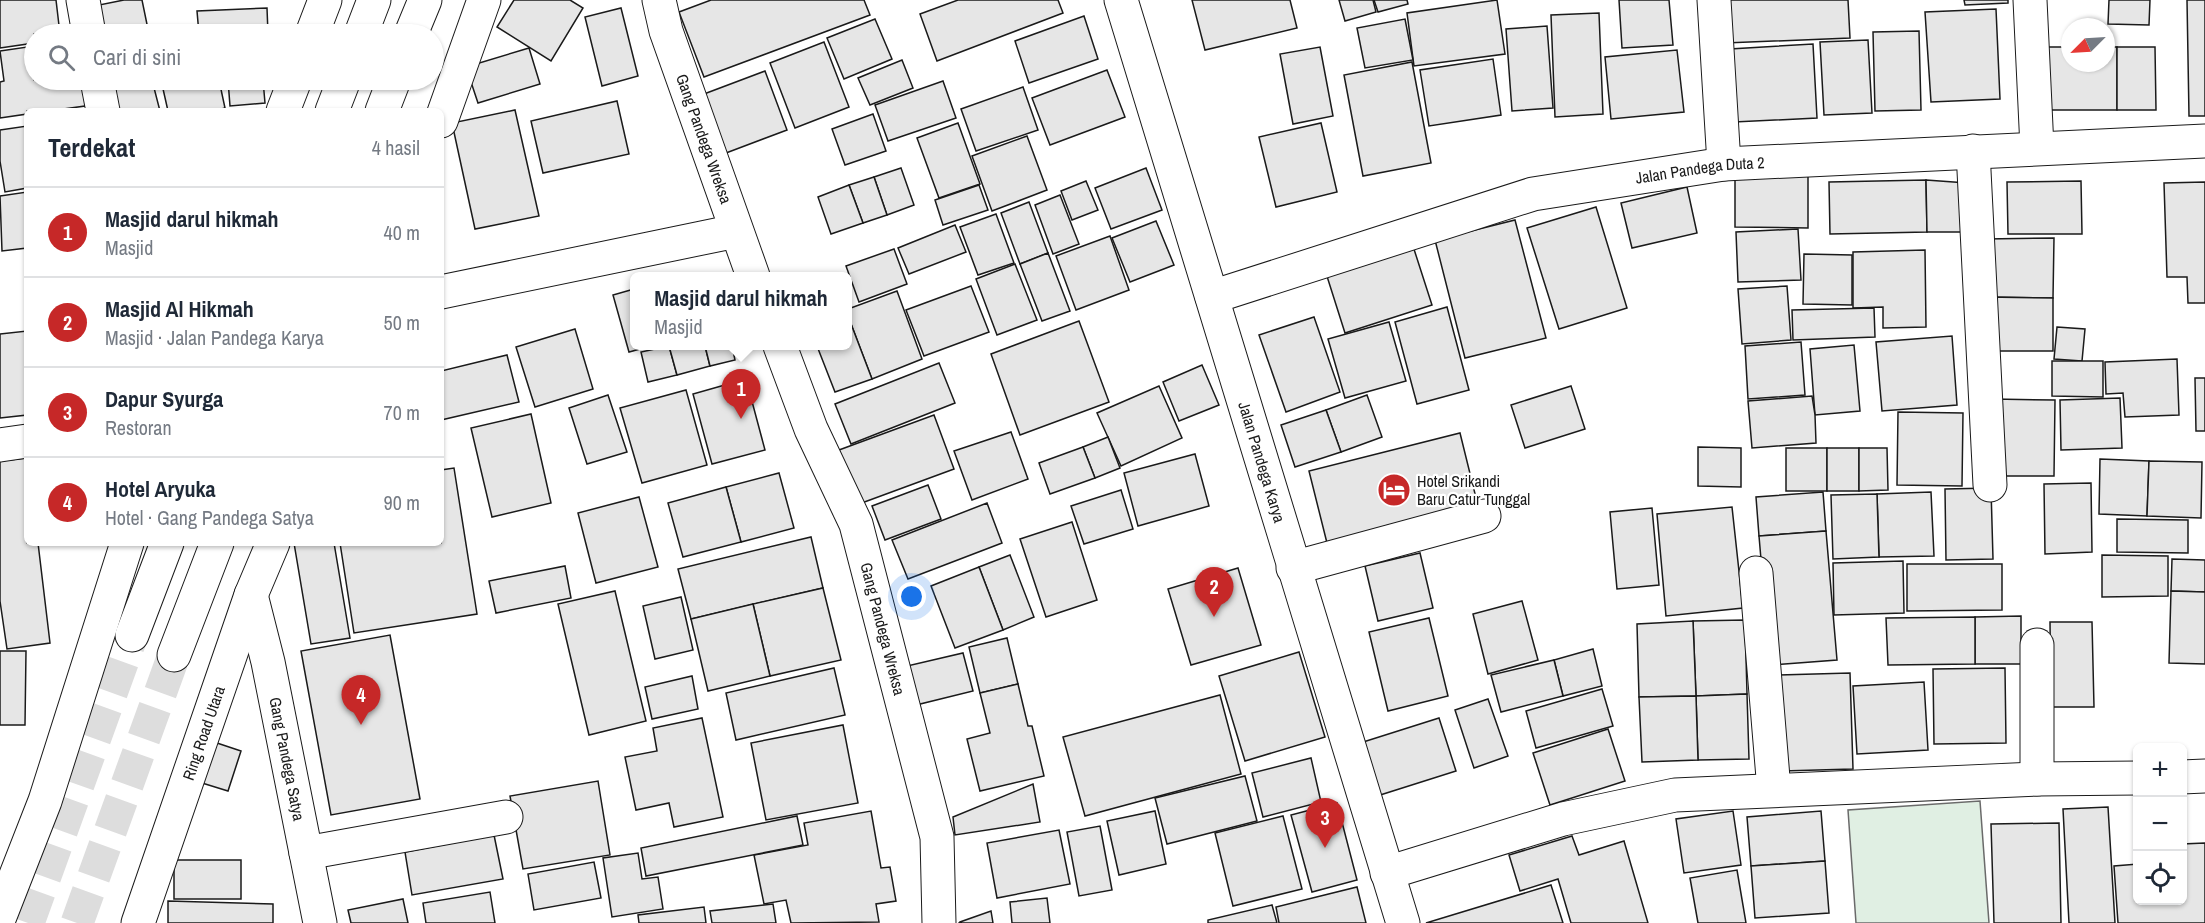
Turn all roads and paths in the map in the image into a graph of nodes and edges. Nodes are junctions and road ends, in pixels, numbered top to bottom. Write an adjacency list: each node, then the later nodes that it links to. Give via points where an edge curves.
1 (83, 0): 10 (main road)
2 (325, 0): 11 (main road)
3 (374, 0): 12 (main road)
4 (425, 0): 13 (main road)
5 (484, 0): 22 (main road)
6 (659, 0): 27 (main road, Gang Pandega Wreksa, via 666,31)
7 (1121, 0): 30 (main road, Jalan Pandega Karya)
8 (1714, 0): 26 (main road)
9 (2030, 0): 24 (main road)
10 (87, 24)
11 (316, 24)
12 (365, 24)
13 (415, 24)
14 (99, 90): 18 (main road)
15 (291, 90): 19 (main road)
16 (340, 90): 20 (main road)
17 (390, 90): 21 (main road)
18 (102, 108)
19 (285, 108)
20 (333, 108)
21 (383, 108)
22 (444, 113)
23 (2205, 141): 24 (main road, Jalan Pandega Duta 2)
24 (2037, 148): 25 (main road, Jalan Pandega Duta 2)
25 (1973, 151): 26 (main road, Jalan Pandega Duta 2); 34 (main road)
26 (1724, 164): 30 (main road, Jalan Pandega Duta 2, via 1533,194)
27 (736, 231): 28 (main road, Gang Pandega Wreksa); 29 (main road)
28 (751, 272)
29 (444, 291)
30 (1212, 297): 40 (main road, Jalan Pandega Karya)
31 (782, 350): 57 (main road, Gang Pandega Wreksa, via 811,429 856,524 937,837)
32 (24, 441): 33 (main road)
33 (0, 445)
34 (1990, 485)
35 (1484, 516): 40 (main road)
36 (126, 546): 54 (main road, via 45,801)
37 (166, 546): 43 (main road)
38 (216, 546): 45 (main road)
39 (272, 546): 42 (main road, Ring Road Utara)
40 (1293, 568): 53 (main road, Jalan Pandega Karya)
41 (1755, 573): 50 (main road)
42 (251, 595): 52 (main road, Gang Pandega Satya); 55 (main road, Ring Road Utara)
43 (132, 635)
44 (2037, 645): 49 (main road)
45 (174, 655)
46 (2205, 776): 47 (main road)
47 (2187, 777)
48 (2133, 778): 49 (main road)
49 (2037, 779): 50 (main road)
50 (1774, 790): 53 (main road, via 1675,795 1563,819)
51 (506, 817): 52 (main road)
52 (306, 853): 56 (main road, Gang Pandega Satya)
53 (1387, 873): 58 (main road, Jalan Pandega Karya)
54 (0, 916)
55 (138, 923)
56 (320, 923)
57 (939, 923)
58 (1403, 923)

